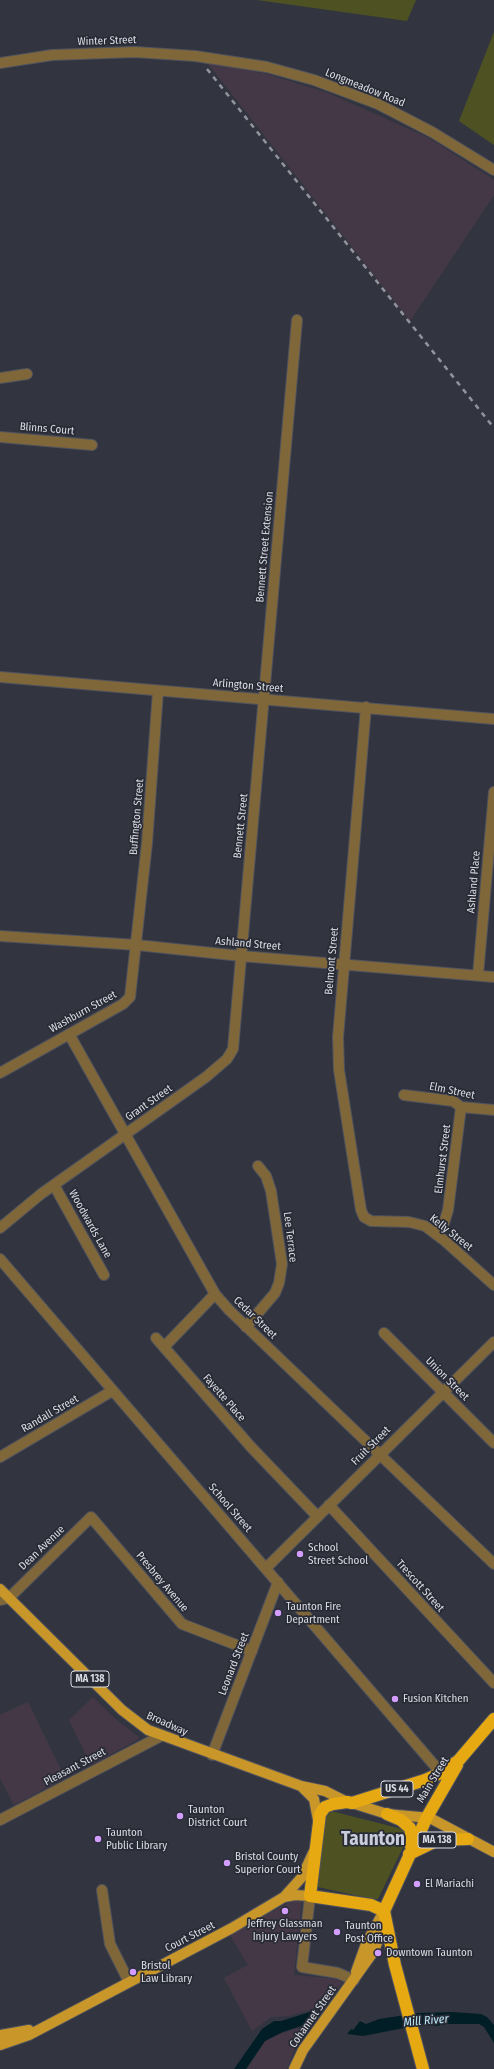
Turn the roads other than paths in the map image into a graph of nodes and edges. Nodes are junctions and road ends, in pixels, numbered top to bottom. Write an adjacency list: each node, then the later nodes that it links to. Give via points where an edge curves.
1 (214, 58): 2 (street, Winter Street, via 156,52 114,52 52,55); 3 (street, Longmeadow Road, via 283,71 362,98 408,119)
2 (0, 63)
3 (494, 170)
4 (297, 320): 11 (street, Bennett Street Extension)
5 (27, 374): 6 (street)
6 (0, 378)
7 (0, 437): 8 (street, Blinns Court)
8 (92, 445)
9 (0, 677): 10 (street, Arlington Street)
10 (158, 690): 11 (street, Arlington Street); 16 (street, Buffington Street)
11 (263, 699): 12 (street, Arlington Street); 17 (street, Bennett Street)
12 (366, 707): 13 (street, Arlington Street); 18 (street, Belmont Street)
13 (494, 719)
14 (494, 792): 19 (street, Ashland Place)
15 (0, 936): 16 (street, Ashland Street)
16 (137, 945): 17 (street, Ashland Street); 21 (street, Washburn Street, via 129,999)
17 (241, 956): 18 (street, Ashland Street); 26 (street, Grant Street, via 234,1042 230,1056 206,1077)
18 (344, 965): 19 (street, Ashland Street); 29 (street, Belmont Street, via 338,1037 339,1066)
19 (478, 975): 20 (street, Ashland Street)
20 (494, 977)
21 (69, 1034): 22 (street, Washburn Street); 26 (street, Cedar Street)
22 (0, 1073)
23 (404, 1095): 24 (street, Elm Street, via 452,1101)
24 (461, 1107): 25 (street, Elm Street); 31 (street, Elmhurst Street, via 449,1202 444,1223)
25 (494, 1110)
26 (125, 1135): 28 (street, Grant Street); 35 (street, Cedar Street)
27 (258, 1166): 36 (street, Lee Terrace, via 266,1176 271,1191 282,1264 275,1293)
28 (54, 1184): 30 (street, Grant Street); 33 (street, Woodwards Lane)
29 (363, 1215): 31 (street, Kelly Street, via 375,1222 403,1221 420,1224)
30 (0, 1228)
31 (435, 1233): 34 (street, Kelly Street)
32 (0, 1259): 41 (street, School Street)
33 (104, 1275)
34 (494, 1285)
35 (215, 1294): 36 (street, Cedar Street); 40 (street)
36 (246, 1327): 44 (street, Cedar Street)
37 (384, 1333): 42 (street, Union Street)
38 (156, 1338): 40 (street, Fayette Place)
39 (494, 1342): 42 (street, Fruit Street)
40 (164, 1347): 47 (street, Fayette Place, via 251,1447)
41 (112, 1391): 45 (street, Randall Street); 50 (street, School Street)
42 (443, 1392): 43 (street, Union Street); 44 (street, Fruit Street)
43 (494, 1443)
44 (380, 1454): 46 (street, Fruit Street); 49 (street, Cedar Street)
45 (0, 1457)
46 (329, 1505): 47 (street, Fruit Street); 55 (street, Trescott Street)
47 (317, 1516): 50 (street, Fruit Street)
48 (91, 1517): 53 (street, Dean Avenue); 54 (street, Presbrey Avenue, via 182,1624)
49 (494, 1564)
50 (266, 1568): 51 (street, School Street)
51 (278, 1582): 54 (street, Leonard Street); 60 (street, School Street)
52 (0, 1588): 53 (main road, Broadway / MA 138)
53 (4, 1599): 57 (main road, Broadway / MA 138, via 122,1710 137,1723)
54 (252, 1651): 58 (street, Leonard Street)
55 (494, 1683)
56 (494, 1719): 59 (highway, Main Street / US 44)
57 (160, 1736): 58 (main road, Broadway / MA 138); 66 (street, Pleasant Street)
58 (212, 1755): 61 (main road, Broadway / MA 138)
59 (463, 1755): 60 (highway, Main Street / US 44); 62 (highway, Main Street / US 44)
60 (441, 1773): 62 (highway, via 442,1784); 63 (highway, Main Street / US 44)
61 (301, 1786): 63 (main road, Broadway / MA 138, via 319,1789); 67 (main road, Broadway / MA 138, via 314,1799)
62 (436, 1800): 65 (highway, Main Street / US 44)
63 (350, 1802): 64 (main road, MA 138); 67 (highway, US 44, via 325,1807)
64 (387, 1814): 65 (main road, MA 138); 71 (highway, via 404,1822 411,1831)
65 (427, 1817): 68 (main road, MA 138); 71 (highway, US 44)
66 (0, 1820)
67 (318, 1820): 69 (highway)
68 (468, 1838): 70 (main road, MA 138); 71 (highway, MA 138, via 438,1840)
69 (315, 1848): 73 (highway); 74 (main road, Court Street, via 302,1877)
70 (494, 1852)
71 (409, 1854): 75 (highway, US 44)
72 (102, 1890): 77 (street, via 110,1944)
73 (310, 1896): 74 (main road, Court Street); 75 (highway, via 371,1905); 76 (street, via 302,1967 335,1972)
74 (284, 1897): 77 (main road, Court Street, via 232,1928)
75 (384, 1911): 76 (main road, Cohannet Street, via 366,1944); 82 (highway)
76 (354, 1980): 81 (main road, Cohannet Street, via 303,2050)
77 (129, 1982): 78 (main road, Court Street)
78 (41, 2027): 79 (main road, Court Street); 80 (main road, Court Street)
79 (0, 2035)
80 (0, 2046)
81 (294, 2069)
82 (423, 2069)

